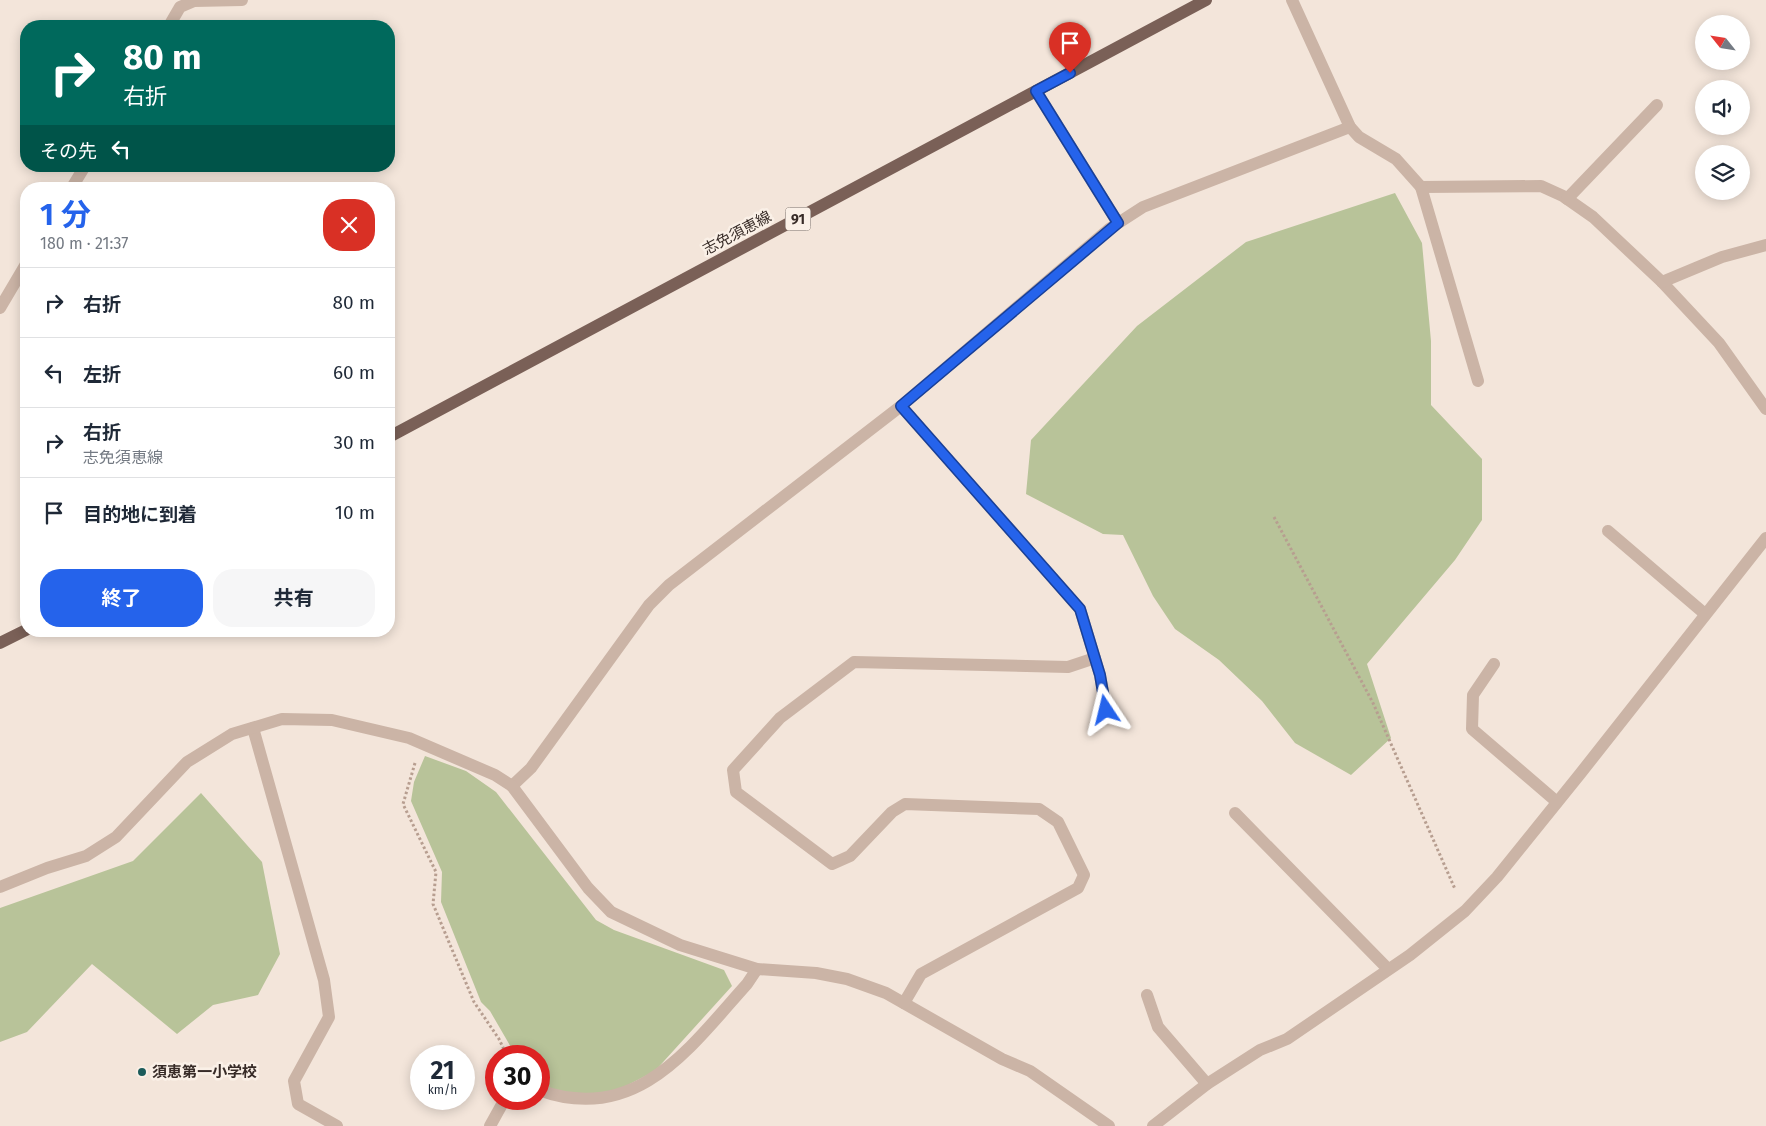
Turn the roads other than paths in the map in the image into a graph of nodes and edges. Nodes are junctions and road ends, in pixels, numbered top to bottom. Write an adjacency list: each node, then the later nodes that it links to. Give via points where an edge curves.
1 (242, 0): 4 (street, via 194,1 180,7)
2 (1206, 0): 5 (main road, 志免須恵線 / 91)
3 (1292, 0): 7 (street)
4 (172, 20)
5 (1036, 91): 10 (street); 18 (main road, 志免須恵線 / 91)
6 (1657, 105): 9 (street)
7 (1350, 127): 8 (street, via 1359,137 1396,158); 10 (street, via 1143,207)
8 (1421, 187): 9 (street, via 1541,186); 15 (street)
9 (1567, 199): 13 (street, via 1593,217)
10 (1118, 223): 16 (street)
11 (1766, 245): 13 (street, via 1722,257)
12 (20, 274): 14 (street)
13 (1662, 282): 17 (street, via 1719,343)
14 (0, 308)
15 (1478, 381)
16 (901, 406): 24 (street, via 1080,609); 28 (street, via 668,585 649,605 531,768)
17 (1766, 409)
18 (395, 434)
19 (1608, 530): 21 (street)
20 (1766, 538): 21 (street)
21 (1706, 614): 29 (street)
22 (20, 633): 23 (main road)
23 (0, 643)
24 (1094, 658): 26 (street); 35 (street, via 1068,667 854,662 780,718 733,770 736,792 832,864 850,856 892,812 905,804 1039,809 1058,822 1084,875 1078,888 921,974)
25 (1494, 664): 29 (street, via 1473,695 1472,729)
26 (1106, 710)
27 (253, 728): 28 (street, via 282,719 332,720 422,743); 31 (street, via 232,734 187,762 116,837 86,856); 39 (street, via 324,980 329,1017 294,1081 298,1104)
28 (512, 786): 32 (street, via 588,888 611,912 680,945)
29 (1557, 802): 33 (street, via 1497,877 1465,911)
30 (1235, 813): 33 (street)
31 (0, 887)
32 (757, 969): 35 (street, via 816,973 847,979); 37 (street, via 675,1068 647,1090 614,1103 584,1105)
33 (1388, 969): 36 (street, via 1287,1039 1260,1050)
34 (1148, 995): 36 (street, via 1158,1027)
35 (904, 1003): 41 (street, via 1002,1059 1030,1071)
36 (1207, 1084): 42 (street)
37 (550, 1096)
38 (499, 1110): 40 (street)
39 (337, 1126)
40 (490, 1126)
41 (1109, 1126)
42 (1153, 1126)

